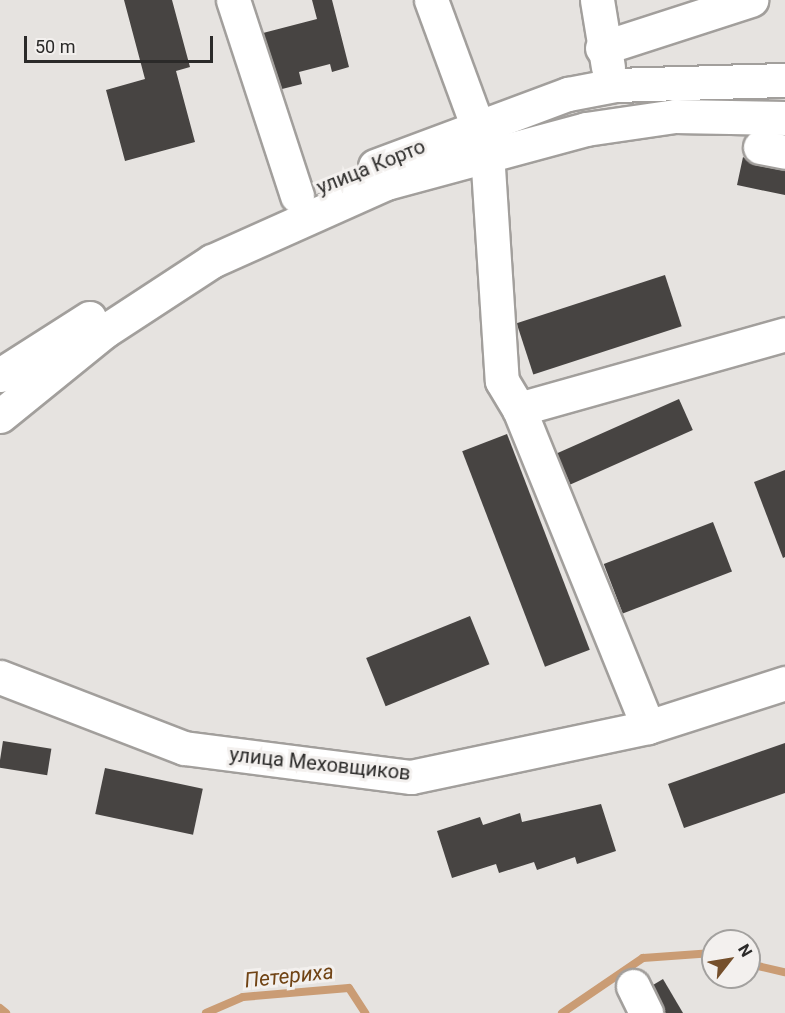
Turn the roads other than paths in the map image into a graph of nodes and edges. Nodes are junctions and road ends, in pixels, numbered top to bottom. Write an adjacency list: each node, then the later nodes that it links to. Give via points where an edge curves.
1 (234, 0): 10 (street)
2 (431, 0): 9 (street)
3 (597, 0): 5 (street)
4 (751, 0): 5 (street)
5 (602, 48): 7 (street)
6 (785, 80): 7 (street, улица Корто)
7 (615, 86): 9 (street, улица Корто, via 568,94)
8 (785, 118): 9 (street, via 675,116)
9 (480, 140): 10 (street, улица Корто); 13 (street, via 502,381); 14 (street, via 212,261 105,331)
10 (297, 196): 12 (street, улица Корто, via 237,224)
11 (785, 334): 13 (street)
12 (0, 375)
13 (519, 409): 17 (street)
14 (0, 416)
15 (0, 677): 17 (street, улица Меховщиков, via 184,748 411,777)
16 (785, 683): 17 (street, улица Меховщиков)
17 (648, 727)

